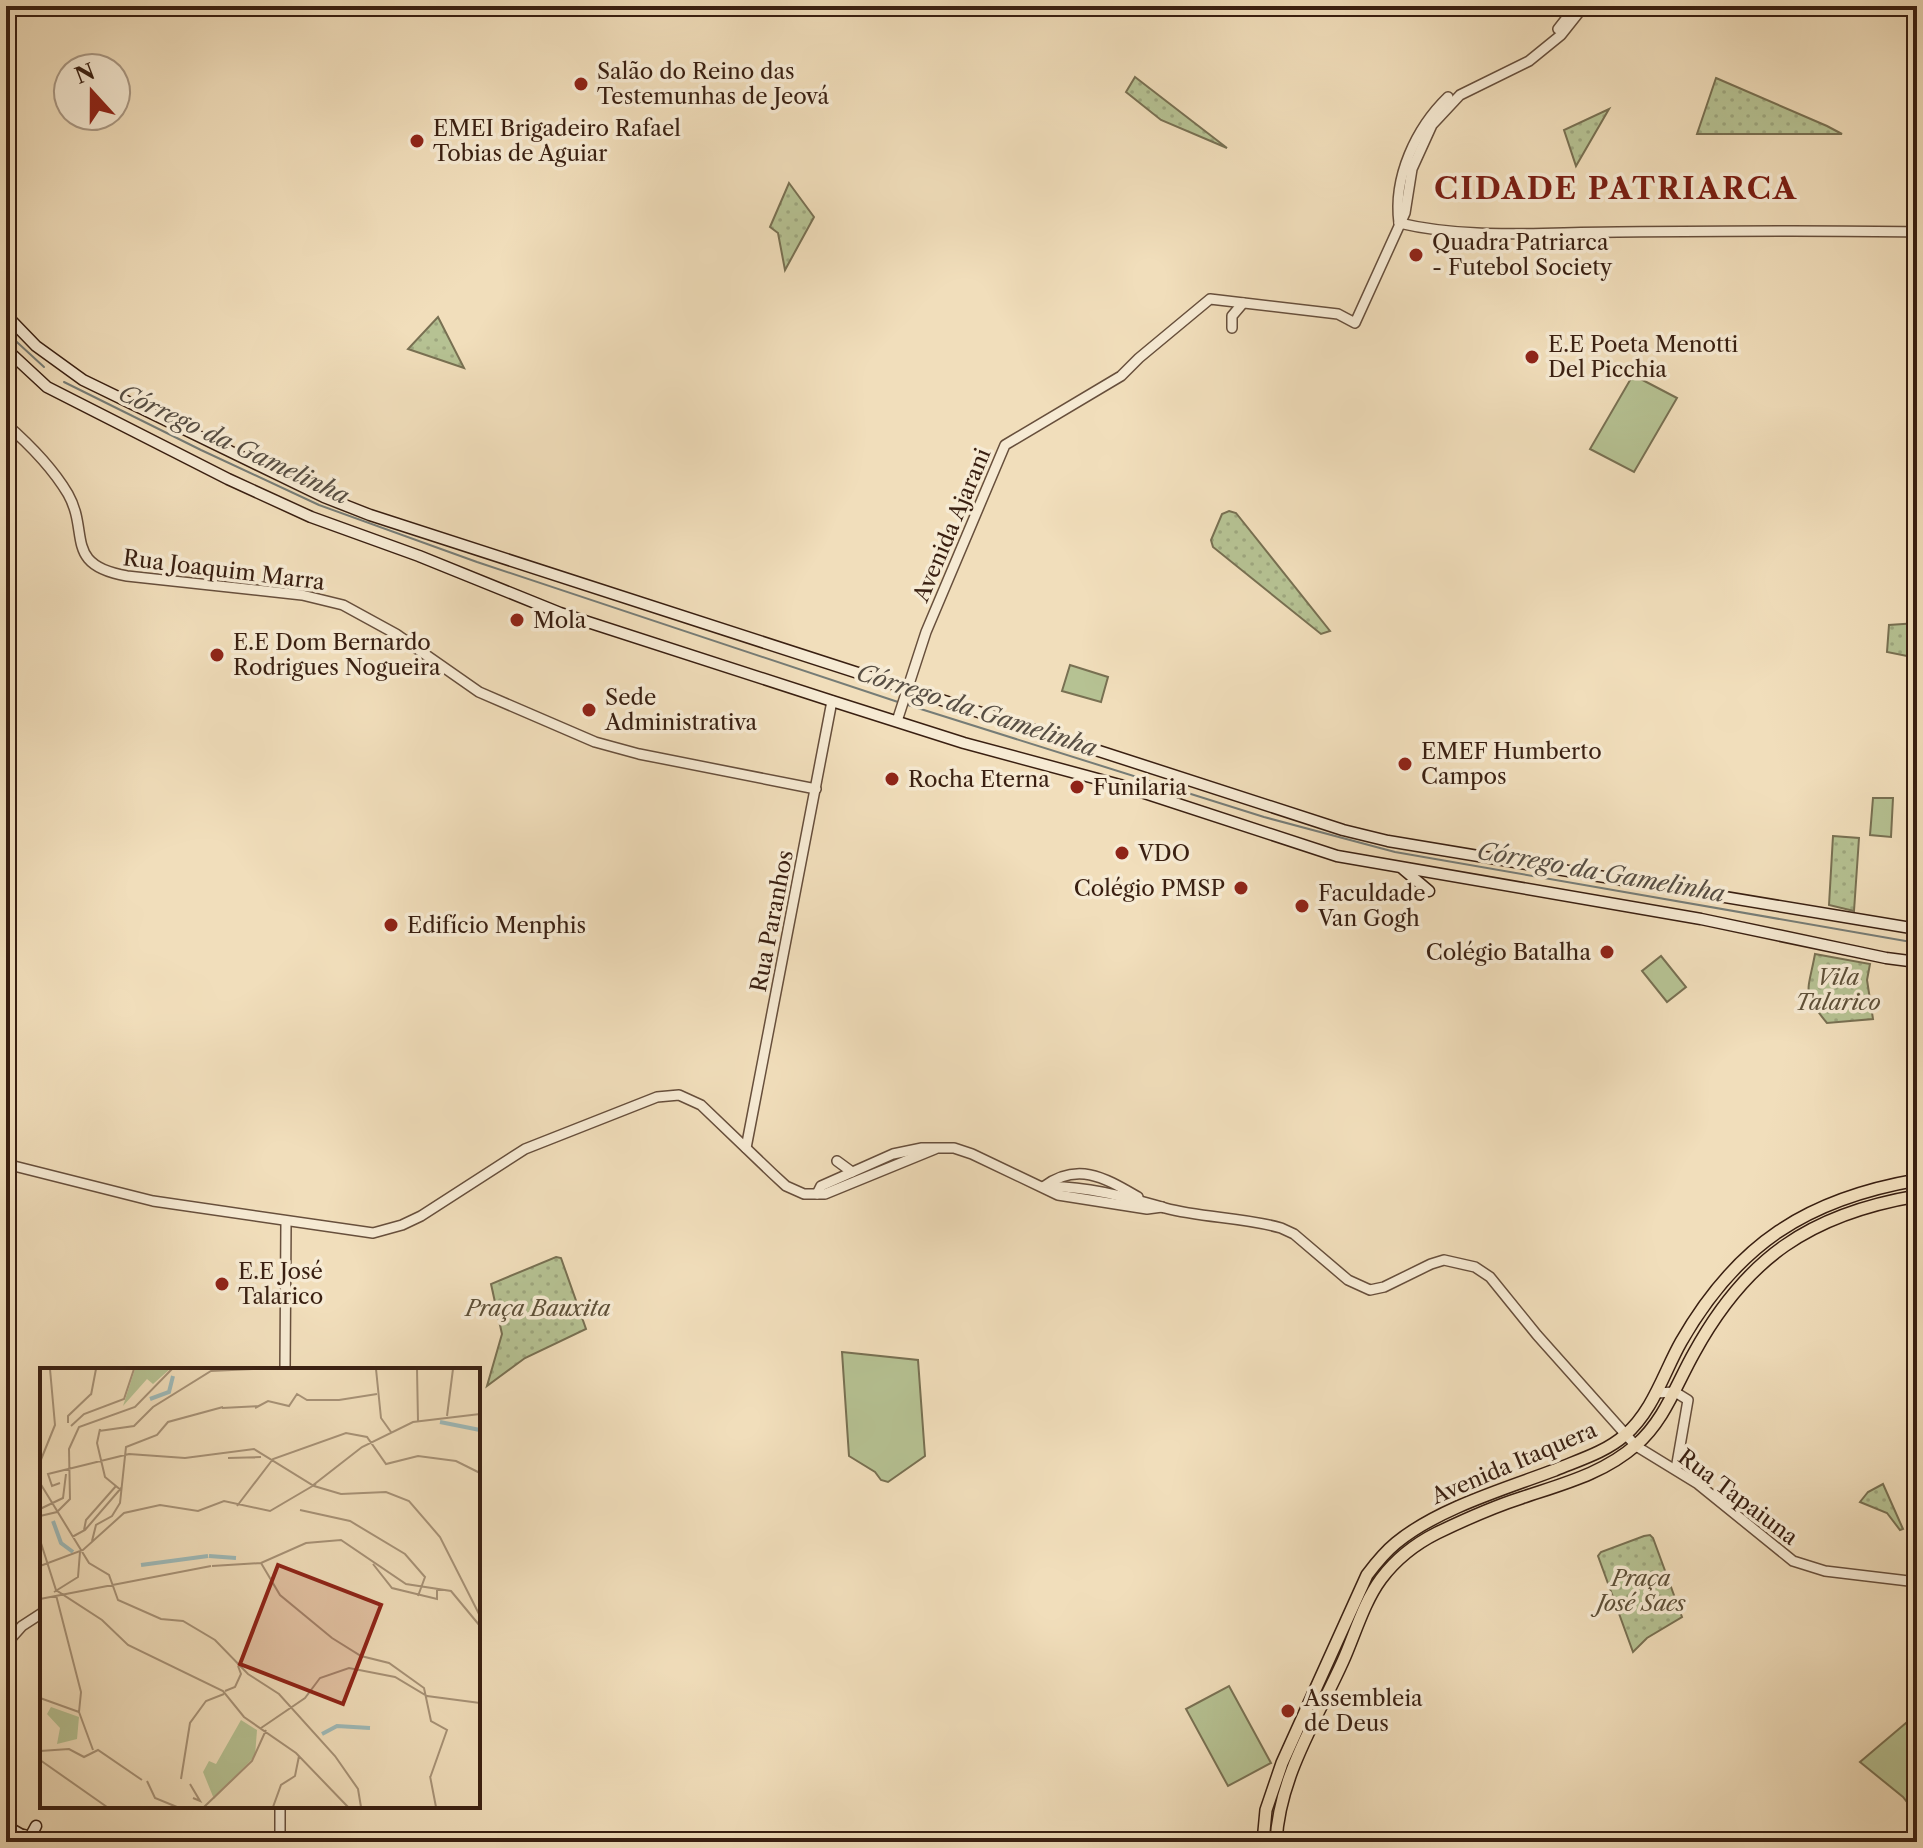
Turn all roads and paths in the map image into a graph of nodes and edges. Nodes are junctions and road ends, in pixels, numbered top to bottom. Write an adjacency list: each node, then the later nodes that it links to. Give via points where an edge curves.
1 (1576, 6): 3 (street, via 1527,55 1461,88 1427,119 1405,167)
2 (1584, 6): 3 (street, via 1561,35 1529,61 1460,95 1439,115 1412,169)
3 (1399, 223): 4 (street, via 1464,233 1534,235); 5 (street, via 1355,323 1338,314)
4 (1917, 232)
5 (1243, 303): 7 (street, via 1232,316); 10 (street, Avenida Ajarani, via 1210,299 1121,376 1005,445)
6 (6, 315): 10 (main road, via 36,346 83,380 324,497)
7 (1232, 328)
8 (6, 349): 11 (main road, via 47,387 311,517 560,613)
9 (6, 424): 13 (street, Rua Joaquim Marra, via 61,483 71,499 82,550 102,570 334,602 386,628 479,692 595,742)
10 (903, 698): 12 (street, Avenida Ajarani); 16 (main road, via 1388,841)
11 (832, 701): 12 (main road); 13 (street, Rua Paranhos)
12 (897, 721): 14 (main road, via 1119,784 1337,856)
13 (816, 789): 18 (street, Rua Paranhos)
14 (1402, 867): 15 (main road); 17 (main road)
15 (1429, 891)
16 (1917, 929)
17 (1917, 962)
18 (746, 1148): 25 (street, via 786,1186); 29 (street, via 688,1097 657,1097 525,1149 421,1216 391,1229 361,1233)
19 (935, 1149): 22 (street, via 893,1154); 24 (street, via 962,1150); 25 (street)
20 (837, 1161): 22 (street)
21 (6, 1164): 29 (street, via 153,1201)
22 (852, 1172): 25 (street, via 821,1186)
23 (1917, 1180): 32 (main road, Avenida Itaquera, via 1826,1204 1766,1239 1716,1291)
24 (1043, 1187): 27 (street); 27 (street, via 1062,1174 1085,1174); 28 (street, via 1076,1199)
25 (817, 1194)
26 (1917, 1196): 31 (main road, Avenida Itaquera, via 1837,1217 1775,1252 1719,1313)
27 (1148, 1202): 28 (street)
28 (1162, 1207): 33 (street, Rua Tapaiuna, via 1288,1230 1348,1280 1370,1290 1444,1260 1475,1267 1490,1277)
29 (286, 1222): 30 (street)
30 (285, 1368)
31 (1675, 1392): 32 (street); 34 (main road, Avenida Itaquera); 35 (street, via 1688,1400)
32 (1656, 1393): 33 (main road, Avenida Itaquera)
33 (1625, 1435): 34 (street, Rua Tapaiuna); 44 (main road, Avenida Itaquera, via 1589,1456 1429,1522 1383,1555 1367,1575 1282,1763 1266,1810)
34 (1636, 1446): 35 (street, Rua Tapaiuna); 45 (main road, Avenida Itaquera, via 1589,1475 1434,1535 1398,1560 1374,1589 1290,1778)
35 (1676, 1469): 36 (street, Rua Tapaiuna, via 1804,1566)
36 (1917, 1582)
37 (40, 1614): 38 (street)
38 (6, 1644)
39 (280, 1808): 43 (street)
40 (6, 1826): 42 (main road)
41 (36, 1826): 42 (main road)
42 (28, 1840)
43 (280, 1842)
44 (1263, 1842)
45 (1276, 1842)

